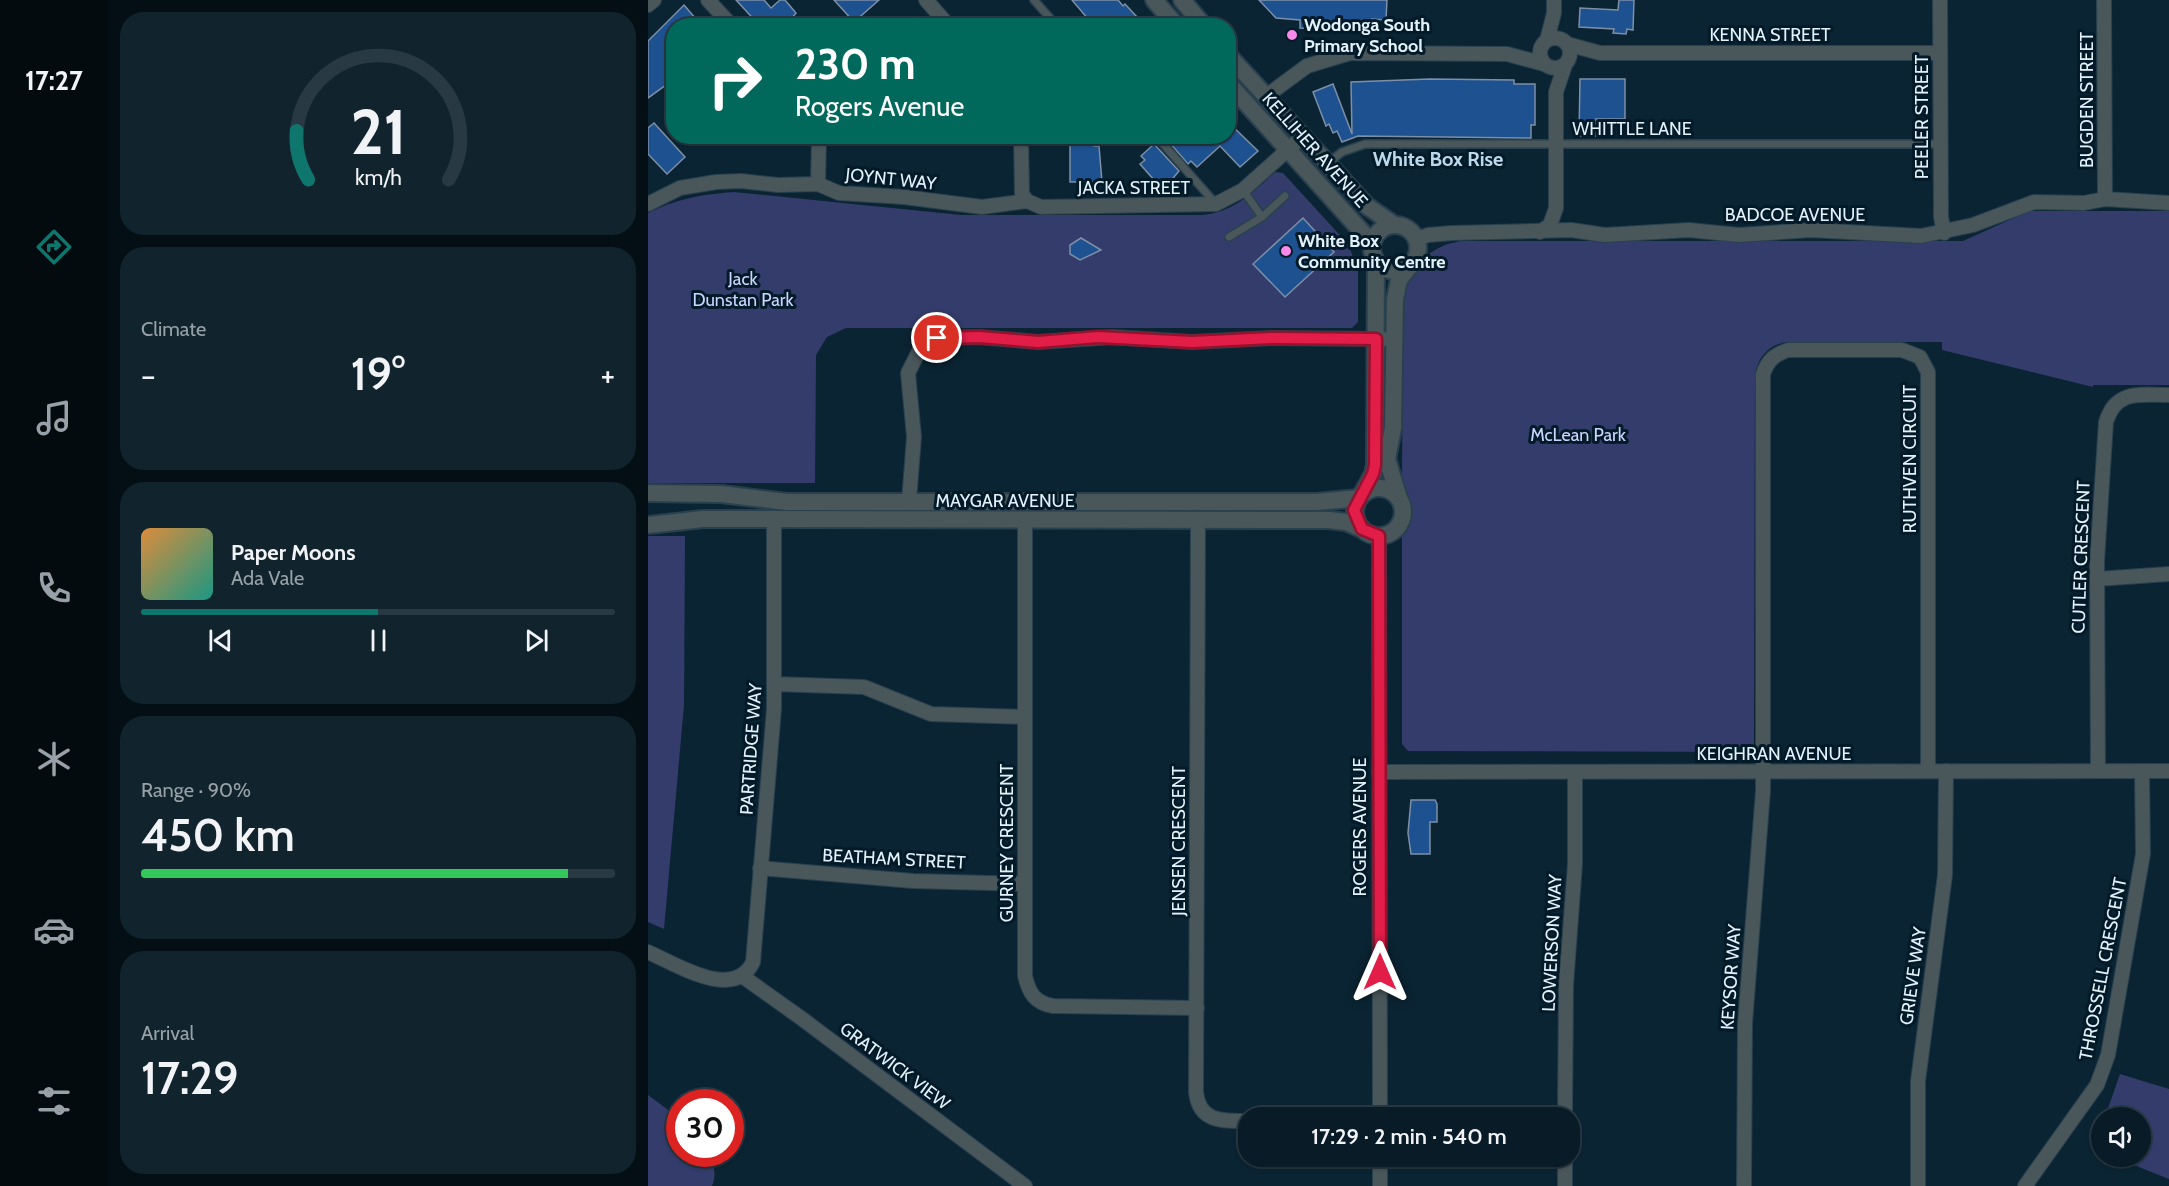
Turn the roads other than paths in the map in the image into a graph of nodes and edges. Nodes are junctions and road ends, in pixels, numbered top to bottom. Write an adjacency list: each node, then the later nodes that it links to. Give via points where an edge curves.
1 (654, 0): 9 (street)
2 (708, 0): 11 (street)
3 (926, 0): 12 (street)
4 (1034, 0): 13 (lane)
5 (1154, 0): 14 (street)
6 (1182, 0): 15 (street)
7 (1940, 0): 19 (street, PEELER STREET)
8 (2104, 0): 38 (street, BUGDEN STREET)
9 (648, 5)
10 (1554, 7): 16 (street); 17 (street)
11 (725, 18)
12 (942, 18)
13 (1049, 18)
14 (1170, 18)
15 (1197, 18)
16 (1544, 42): 17 (street); 20 (street); 23 (street, via 1539,55)
17 (1565, 42): 18 (street, KENNA STREET); 21 (street, via 1570,50)
18 (1600, 53): 19 (street, KENNA STREET); 21 (street, KENNA STREET)
19 (1940, 53): 32 (street, PEELER STREET)
20 (1507, 54): 23 (street); 26 (street, via 1350,53 1307,66)
21 (1566, 63): 23 (street, via 1556,69); 25 (street)
22 (1236, 64): 26 (street, KELLIHER AVENUE)
23 (1545, 65): 25 (street)
24 (1236, 92): 33 (street, KELLIHER AVENUE)
25 (1556, 92): 31 (street)
26 (1265, 97): 27 (street, KELLIHER AVENUE)
27 (1303, 136): 33 (street, JACKA STREET); 34 (street, KELLIHER AVENUE)
28 (819, 144): 35 (street)
29 (1021, 144): 39 (street, via 1022,194)
30 (1163, 144): 42 (lane)
31 (1556, 144): 32 (lane, WHITTLE LANE); 34 (lane, WHITTLE LANE, via 1365,144 1342,152); 45 (street, via 1555,217)
32 (1940, 144): 46 (street, PEELER STREET)
33 (1288, 149): 36 (street, JACKA STREET); 49 (street, KELLIHER AVENUE)
34 (1328, 163): 44 (street, KELLIHER AVENUE, via 1367,206)
35 (818, 184): 39 (street, JOYNT WAY, via 840,193 982,207); 41 (street, JOYNT WAY, via 716,182 680,188)
36 (1243, 190): 42 (street, JACKA STREET); 43 (lane)
37 (1285, 196): 43 (lane)
38 (2105, 199): 40 (street, BADCOE AVENUE); 46 (street, BADCOE AVENUE, via 2084,203 2034,201)
39 (1027, 201): 42 (street, JACKA STREET, via 1041,207)
40 (2169, 203)
41 (648, 204)
42 (1216, 204)
43 (1262, 217): 47 (lane)
44 (1393, 224): 48 (street, via 1407,228); 49 (street, via 1379,230)
45 (1540, 232): 46 (street, BADCOE AVENUE, via 1571,230 1629,235 1689,230 1739,235 1811,230 1921,236); 48 (street, BADCOE AVENUE, via 1452,232)
46 (1944, 233)
47 (1229, 237)
48 (1417, 239): 51 (street, via 1418,253)
49 (1372, 243): 50 (street)
50 (1376, 262): 51 (street, via 1396,272); 52 (street)
51 (1411, 265): 53 (street, via 1399,280)
52 (1376, 339): 53 (street); 56 (street, via 1375,465); 58 (street, via 1192,342 1085,338 1029,342 937,338 920,349 908,373 914,437)
53 (1394, 340): 57 (street, via 1393,428 1387,459)
54 (2169, 395): 70 (street, CUTLER CRESCENT, via 2125,397 2109,411)
55 (648, 493): 59 (street, MAYGAR AVENUE, via 722,494)
56 (1360, 496): 57 (street, via 1377,487); 61 (street, MAYGAR AVENUE, via 1339,502); 67 (street, via 1354,510)
57 (1399, 498): 68 (street, via 1403,512 1398,526)
58 (909, 501): 59 (street, MAYGAR AVENUE); 60 (street, MAYGAR AVENUE); 65 (street)
59 (774, 502): 62 (street)
60 (1024, 502): 61 (street, MAYGAR AVENUE); 63 (street)
61 (1198, 502): 64 (street)
62 (774, 520): 65 (street, MAYGAR AVENUE); 66 (street, MAYGAR AVENUE, via 703,519); 71 (street, PARTRIDGE WAY)
63 (1025, 520): 64 (street, MAYGAR AVENUE); 65 (street, MAYGAR AVENUE); 72 (street, GURNEY CRESCENT)
64 (1198, 520): 67 (street, MAYGAR AVENUE, via 1329,520); 85 (street, JENSEN CRESCENT)
65 (909, 521)
66 (648, 525)
67 (1362, 529): 68 (street)
68 (1379, 536): 78 (street, ROGERS AVENUE)
69 (2169, 574): 70 (street)
70 (2097, 579): 75 (street, CUTLER CRESCENT)
71 (774, 684): 72 (street, via 864,687 931,714); 81 (street, PARTRIDGE WAY)
72 (1025, 717): 82 (street, GURNEY CRESCENT)
73 (1928, 771): 74 (street, KEIGHRAN AVENUE); 80 (street, KEIGHRAN AVENUE); 80 (street, RUTHVEN CIRCUIT, via 1928,372 1920,357 1912,352 1788,350 1767,363 1763,374)
74 (1946, 771): 75 (street, KEIGHRAN AVENUE); 95 (street, GRIEVE WAY, via 1945,875 1918,1081)
75 (2098, 771): 76 (street, KEIGHRAN AVENUE)
76 (2142, 771): 77 (street, KEIGHRAN AVENUE); 96 (street, THROSSELL CRESCENT, via 2143,854 2108,1055 2097,1085)
77 (2169, 771)
78 (1379, 772): 79 (street, KEIGHRAN AVENUE); 86 (street, ROGERS AVENUE)
79 (1575, 772): 80 (street, KEIGHRAN AVENUE); 87 (street, LOWERSON WAY, via 1575,864 1566,984)
80 (1762, 772): 94 (street, KEYSOR WAY, via 1744,1023)
81 (760, 868): 82 (street, BEATHAM STREET, via 914,881); 84 (street, PARTRIDGE WAY, via 753,962)
82 (1025, 884): 85 (street, GURNEY CRESCENT, via 1025,976 1029,990 1039,1002 1053,1006)
83 (648, 952): 84 (street, via 715,979)
84 (742, 976): 91 (street, GRATWICK VIEW)
85 (1197, 1008): 88 (street, JENSEN CRESCENT, via 1196,1092 1200,1108 1217,1121)
86 (1380, 1107)
87 (1566, 1107)
88 (1238, 1121)
89 (1380, 1167): 92 (street)
90 (1565, 1167): 93 (street)
91 (1025, 1186)
92 (1380, 1186)
93 (1565, 1186)
94 (1744, 1186)
95 (1918, 1186)
96 (2025, 1186)

